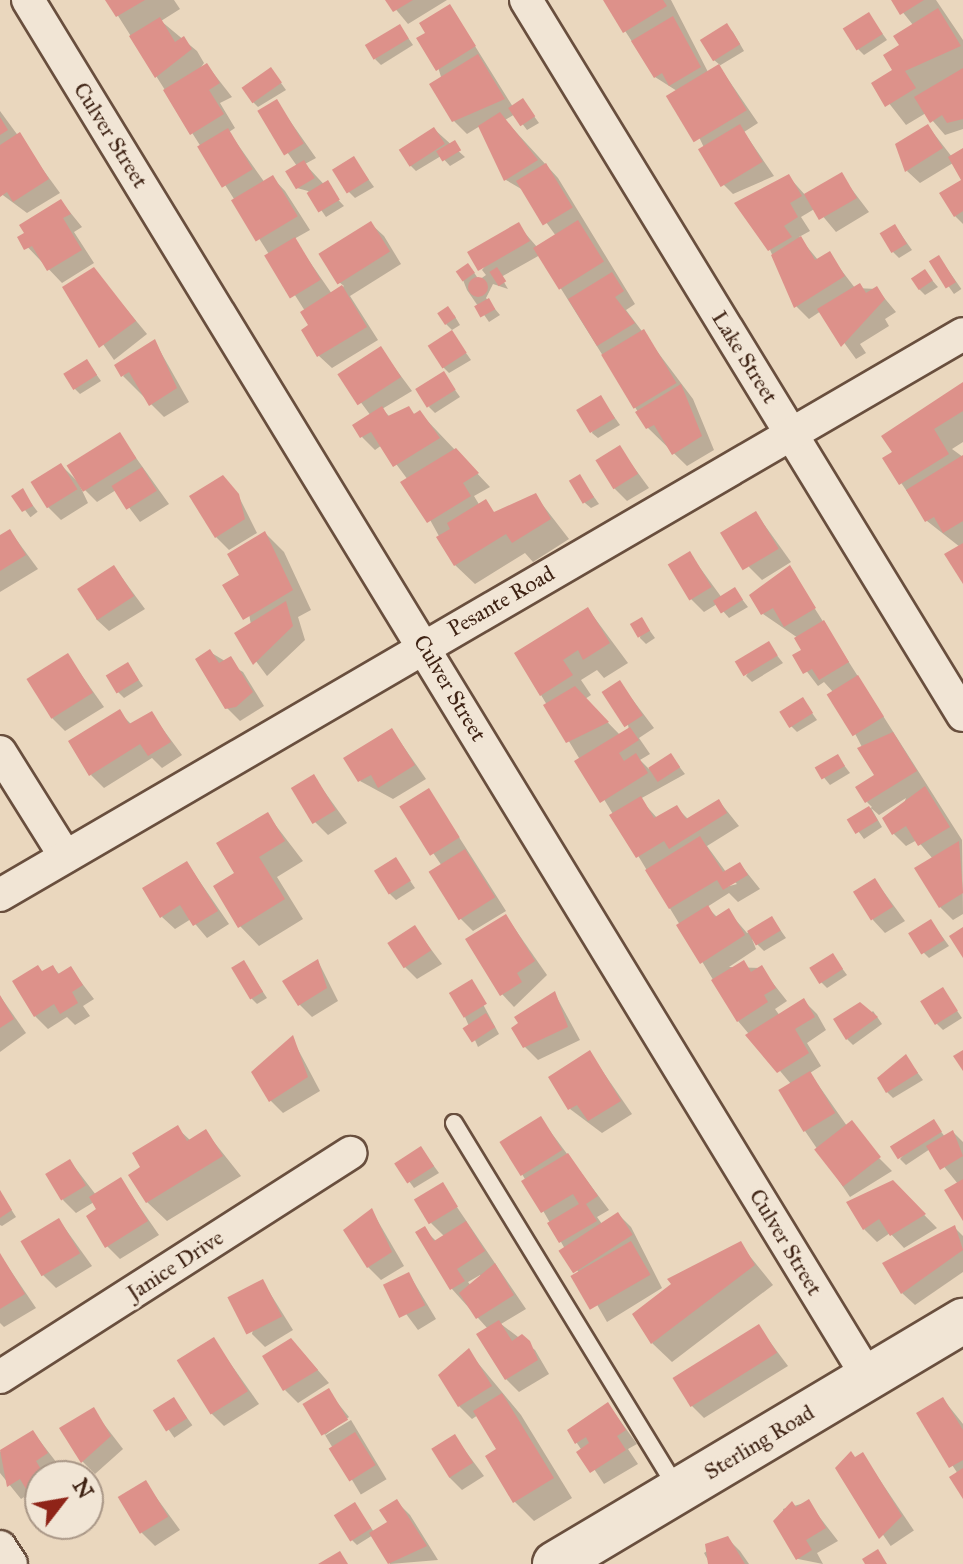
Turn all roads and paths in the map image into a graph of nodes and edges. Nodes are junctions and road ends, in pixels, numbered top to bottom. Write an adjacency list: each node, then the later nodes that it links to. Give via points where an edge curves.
1 (28, 0): 5 (street, Culver Street)
2 (526, 0): 4 (street, Lake Street)
3 (963, 334): 4 (street, Pesante Road)
4 (793, 435): 5 (street, Pesante Road); 6 (street, Lake Street)
5 (424, 645): 8 (street, Pesante Road); 14 (street, Culver Street)
6 (963, 715)
7 (0, 752): 8 (street)
8 (65, 856): 9 (street, Pesante Road)
9 (0, 895)
10 (454, 1123): 15 (lane)
11 (350, 1153): 13 (street, Janice Drive)
12 (963, 1321): 14 (street, Sterling Road)
13 (0, 1377)
14 (868, 1377): 15 (street, Sterling Road)
15 (678, 1490): 18 (street, Sterling Road)
16 (0, 1547): 17 (street)
17 (11, 1564)
18 (555, 1564)

